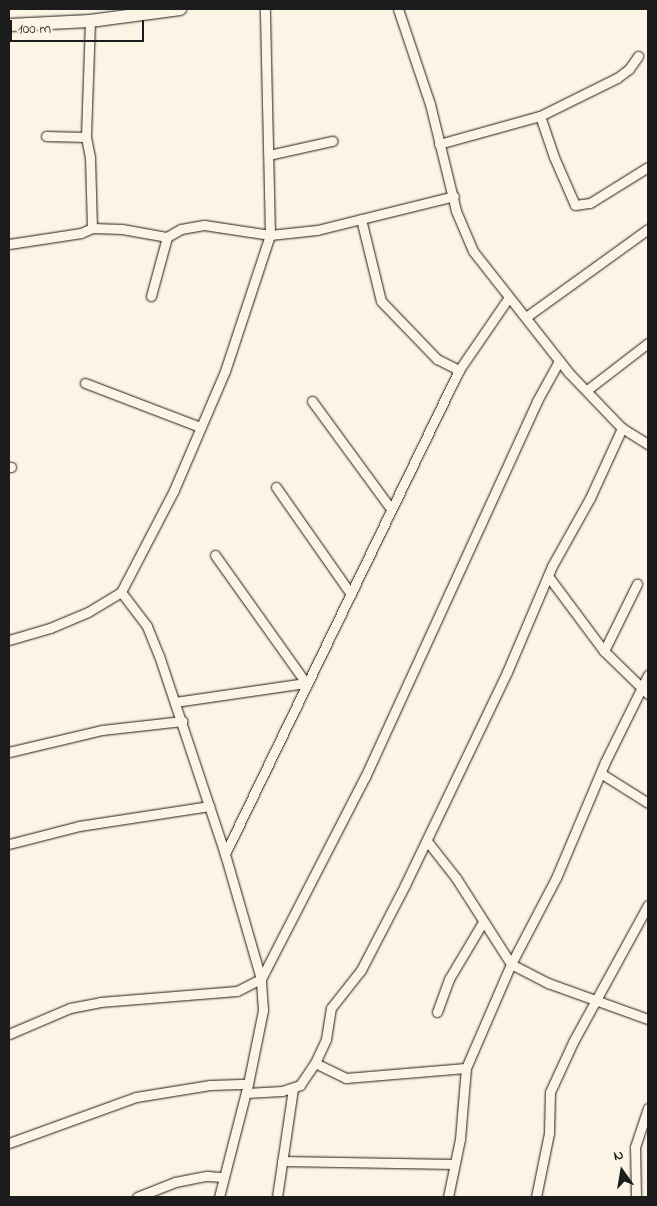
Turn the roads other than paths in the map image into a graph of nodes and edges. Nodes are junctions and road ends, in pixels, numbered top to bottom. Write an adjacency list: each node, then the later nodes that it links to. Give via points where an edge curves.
1 (180, 9): 4 (street)
2 (266, 9): 12 (street)
3 (398, 9): 11 (street, via 430,104)
4 (90, 21): 5 (street); 9 (street)
5 (11, 22)
6 (638, 56): 7 (street, via 630,69 617,78)
7 (540, 116): 11 (street); 13 (street, via 557,167 575,205 590,203)
8 (46, 136): 9 (street)
9 (86, 138): 16 (street, via 90,157)
10 (332, 142): 12 (street)
11 (439, 144): 14 (street)
12 (270, 155): 18 (street)
13 (648, 167)
14 (454, 196): 15 (street); 22 (street, via 473,252)
15 (360, 219): 18 (street, via 317,230); 26 (street, via 380,301 437,359)
16 (92, 228): 19 (street, via 122,229); 20 (street, via 81,233)
17 (648, 229): 23 (street)
18 (270, 235): 19 (street, via 204,225 182,229); 30 (street, via 225,371)
19 (167, 237): 21 (street)
20 (9, 244)
21 (151, 296)
22 (509, 297): 23 (street); 26 (street)
23 (526, 318): 25 (street)
24 (648, 343): 28 (street)
25 (559, 361): 28 (street); 57 (street, via 537,401 366,777)
26 (459, 370): 34 (street)
27 (85, 383): 30 (street)
28 (587, 390): 31 (street)
29 (312, 401): 34 (street)
30 (200, 427): 38 (street, via 174,490)
31 (622, 428): 32 (street); 36 (street)
32 (648, 444)
33 (276, 487): 39 (street)
34 (392, 509): 39 (street)
35 (215, 555): 43 (street)
36 (548, 576): 41 (street); 51 (street, via 507,672)
37 (637, 584): 41 (street)
38 (121, 592): 40 (street, via 73,619); 45 (street, via 147,626)
39 (351, 594): 43 (street)
40 (9, 640)
41 (604, 651): 44 (street)
42 (648, 675): 44 (street)
43 (306, 683): 45 (street); 53 (street)
44 (645, 692): 48 (street)
45 (175, 702): 46 (street)
46 (182, 721): 47 (street, via 102,730); 50 (street)
47 (9, 752)
48 (602, 774): 49 (street); 56 (street, via 556,878)
49 (648, 803)
50 (209, 806): 52 (street, via 79,826); 53 (street)
51 (426, 841): 55 (street, via 456,878); 62 (street, via 361,970 331,1008 326,1039)
52 (9, 844)
53 (225, 854): 57 (street)
54 (648, 905): 58 (street)
55 (483, 922): 56 (street); 59 (street, via 449,979)
56 (510, 964): 58 (street, via 548,983); 63 (street)
57 (262, 979): 61 (street, via 237,991 100,1002 70,1008); 64 (street, via 263,1010)
58 (597, 1001): 60 (street); 76 (street, via 573,1042 550,1092 549,1133)
59 (437, 1012)
60 (648, 1019)
61 (9, 1034)
62 (315, 1063): 63 (street, via 346,1078); 65 (street, via 300,1085)
63 (466, 1068): 70 (street, via 460,1139)
64 (248, 1084): 66 (street); 68 (street, via 210,1085 136,1097)
65 (292, 1088): 66 (street); 69 (street)
66 (246, 1093): 71 (street)
67 (647, 1114): 77 (street, via 635,1146)
68 (9, 1143)
69 (282, 1161): 70 (street); 74 (street)
70 (454, 1164): 75 (street)
71 (223, 1177): 72 (street, via 208,1176 175,1182); 73 (street)
72 (137, 1197)
73 (219, 1197)
74 (277, 1197)
75 (448, 1197)
76 (536, 1197)
77 (636, 1197)

